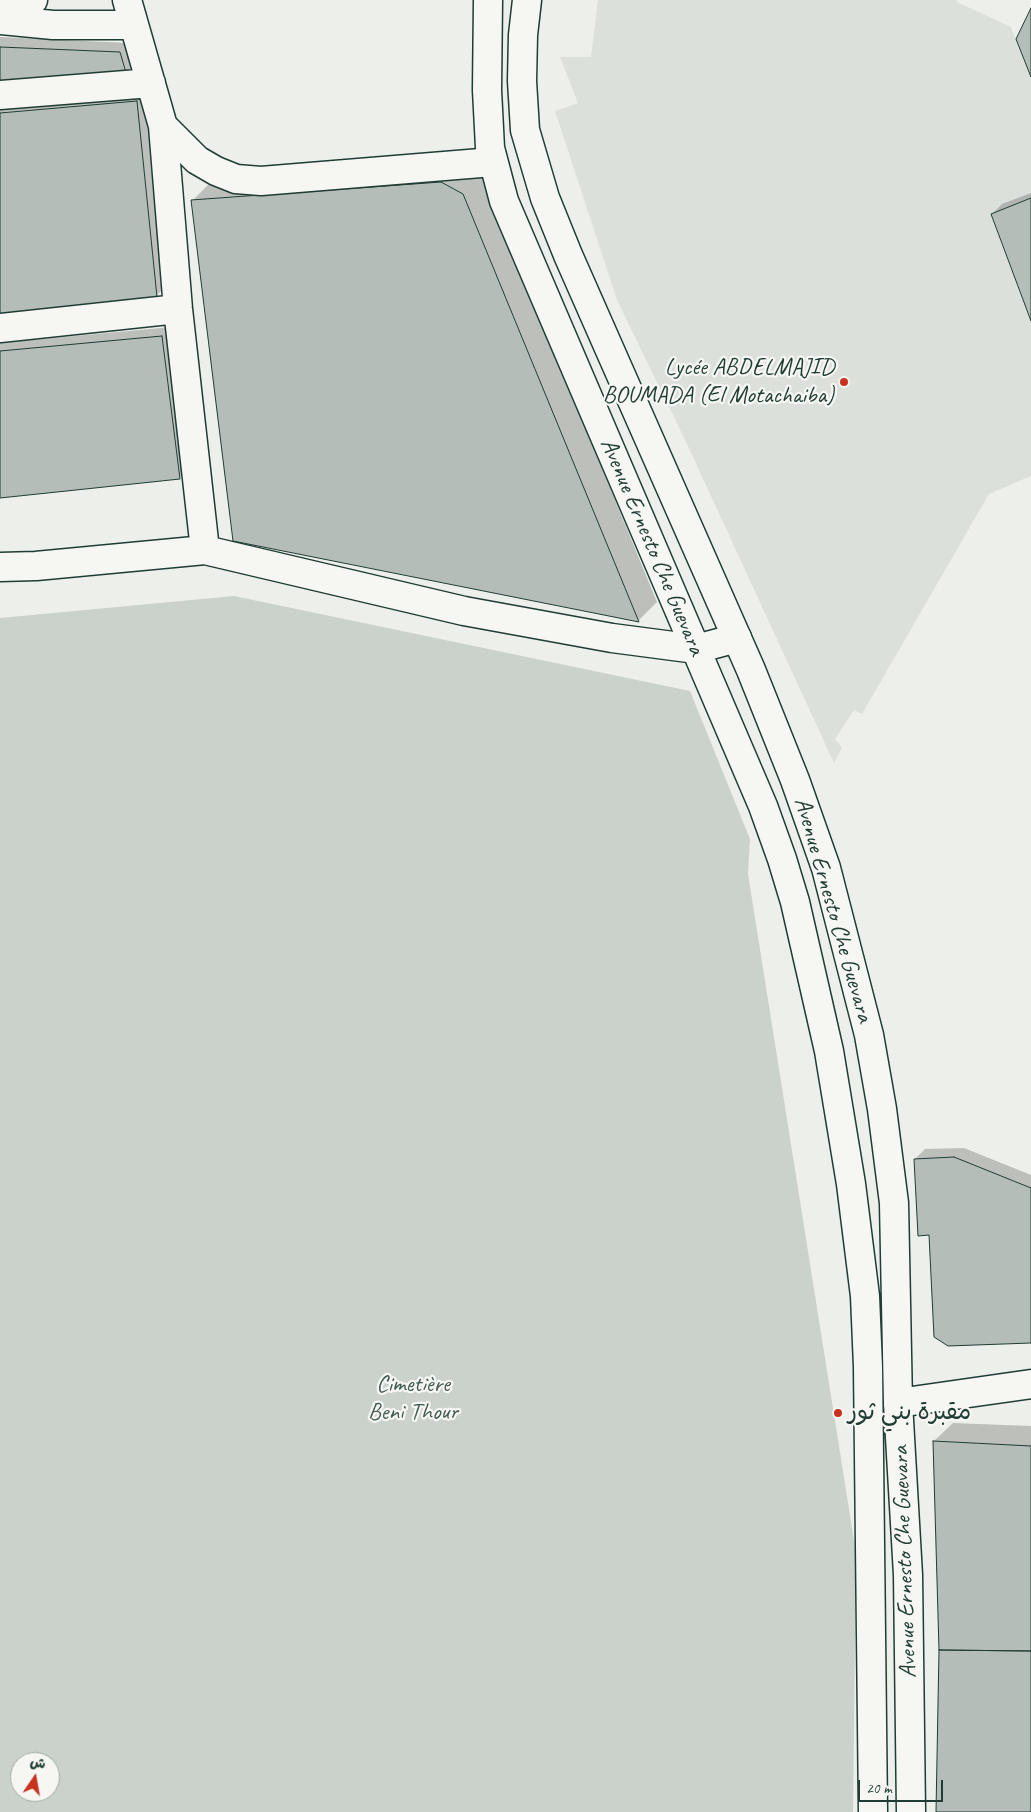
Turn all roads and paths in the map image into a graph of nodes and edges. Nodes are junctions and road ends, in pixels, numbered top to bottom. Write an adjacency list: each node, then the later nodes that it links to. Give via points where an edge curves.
1 (33, 0): 5 (main road)
2 (488, 0): 10 (main road, Avenue Ernesto Che Guevara, via 487,116)
3 (527, 0): 15 (main road, Avenue Ernesto Che Guevara, via 522,63 525,130 545,198)
4 (131, 12): 6 (main road, via 54,25); 7 (main road)
5 (0, 15)
6 (0, 20)
7 (153, 90): 8 (main road); 9 (main road)
8 (0, 95)
9 (163, 126): 10 (main road, via 197,160 236,179 261,181); 11 (main road)
10 (493, 162): 16 (main road, Avenue Ernesto Che Guevara, via 504,201)
11 (178, 309): 12 (main road); 13 (main road)
12 (0, 328)
13 (205, 550): 14 (main road); 16 (main road, via 464,611 612,638)
14 (0, 568)
15 (737, 638): 16 (main road); 18 (main road, Avenue Ernesto Che Guevara, via 795,780 826,868 868,1035 882,1109 894,1203)
16 (696, 649): 19 (main road, Avenue Ernesto Che Guevara, via 763,806 793,894 829,1051 851,1184 864,1296 868,1367)
17 (1031, 1384): 18 (main road)
18 (898, 1403): 20 (main road, Avenue Ernesto Che Guevara, via 908,1575)
19 (873, 1812)
20 (911, 1812)

